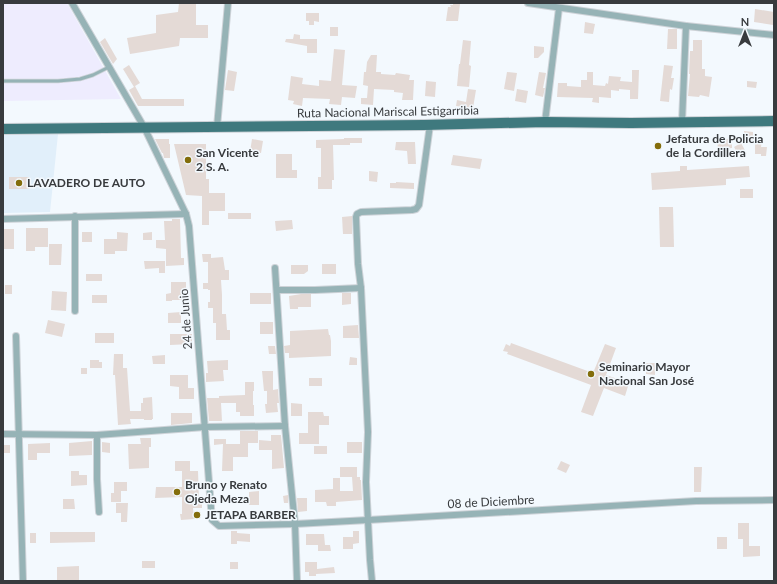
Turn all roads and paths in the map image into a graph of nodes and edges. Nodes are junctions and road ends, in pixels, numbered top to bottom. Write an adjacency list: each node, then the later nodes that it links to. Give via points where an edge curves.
1 (72, 3): 7 (street, 24 de Junio)
2 (228, 3): 14 (street)
3 (528, 3): 4 (street)
4 (559, 8): 5 (street); 10 (street)
5 (686, 26): 6 (street); 11 (street)
6 (774, 35)
7 (109, 67): 8 (lane, via 93,75 58,81); 13 (street, 24 de Junio)
8 (3, 81)
9 (774, 121): 11 (main road, Ruta Nacional Mariscal Estigarribia)
10 (545, 122): 11 (main road, Ruta Nacional Mariscal Estigarribia); 12 (main road, Ruta Nacional Mariscal Estigarribia)
11 (682, 123)
12 (430, 125): 14 (main road, Ruta Nacional Mariscal Estigarribia); 20 (street, via 418,207 412,210 361,212 356,215)
13 (144, 127): 14 (main road, Ruta Nacional Mariscal Estigarribia); 15 (main road, Ruta Nacional Mariscal Estigarribia); 16 (street, 24 de Junio)
14 (217, 127)
15 (3, 129)
16 (186, 214): 17 (street); 25 (street, 24 de Junio, via 190,226)
17 (75, 216): 18 (street); 22 (street)
18 (3, 218)
19 (275, 268): 21 (street)
20 (361, 288): 21 (street); 32 (street, via 368,432)
21 (277, 290): 24 (street)
22 (76, 311)
23 (16, 336): 27 (street)
24 (286, 426): 25 (street); 33 (street)
25 (205, 427): 28 (street); 31 (street, 24 de Junio)
26 (3, 434): 27 (street)
27 (19, 435): 28 (street); 34 (street)
28 (97, 435): 30 (street)
29 (774, 500): 32 (street, 08 de Diciembre, via 696,501)
30 (99, 512)
31 (212, 520): 33 (street, 08 de Diciembre, via 219,526)
32 (368, 520): 33 (street, 08 de Diciembre); 36 (street)
33 (295, 524): 35 (street)
34 (23, 581)
35 (297, 581)
36 (372, 581)

